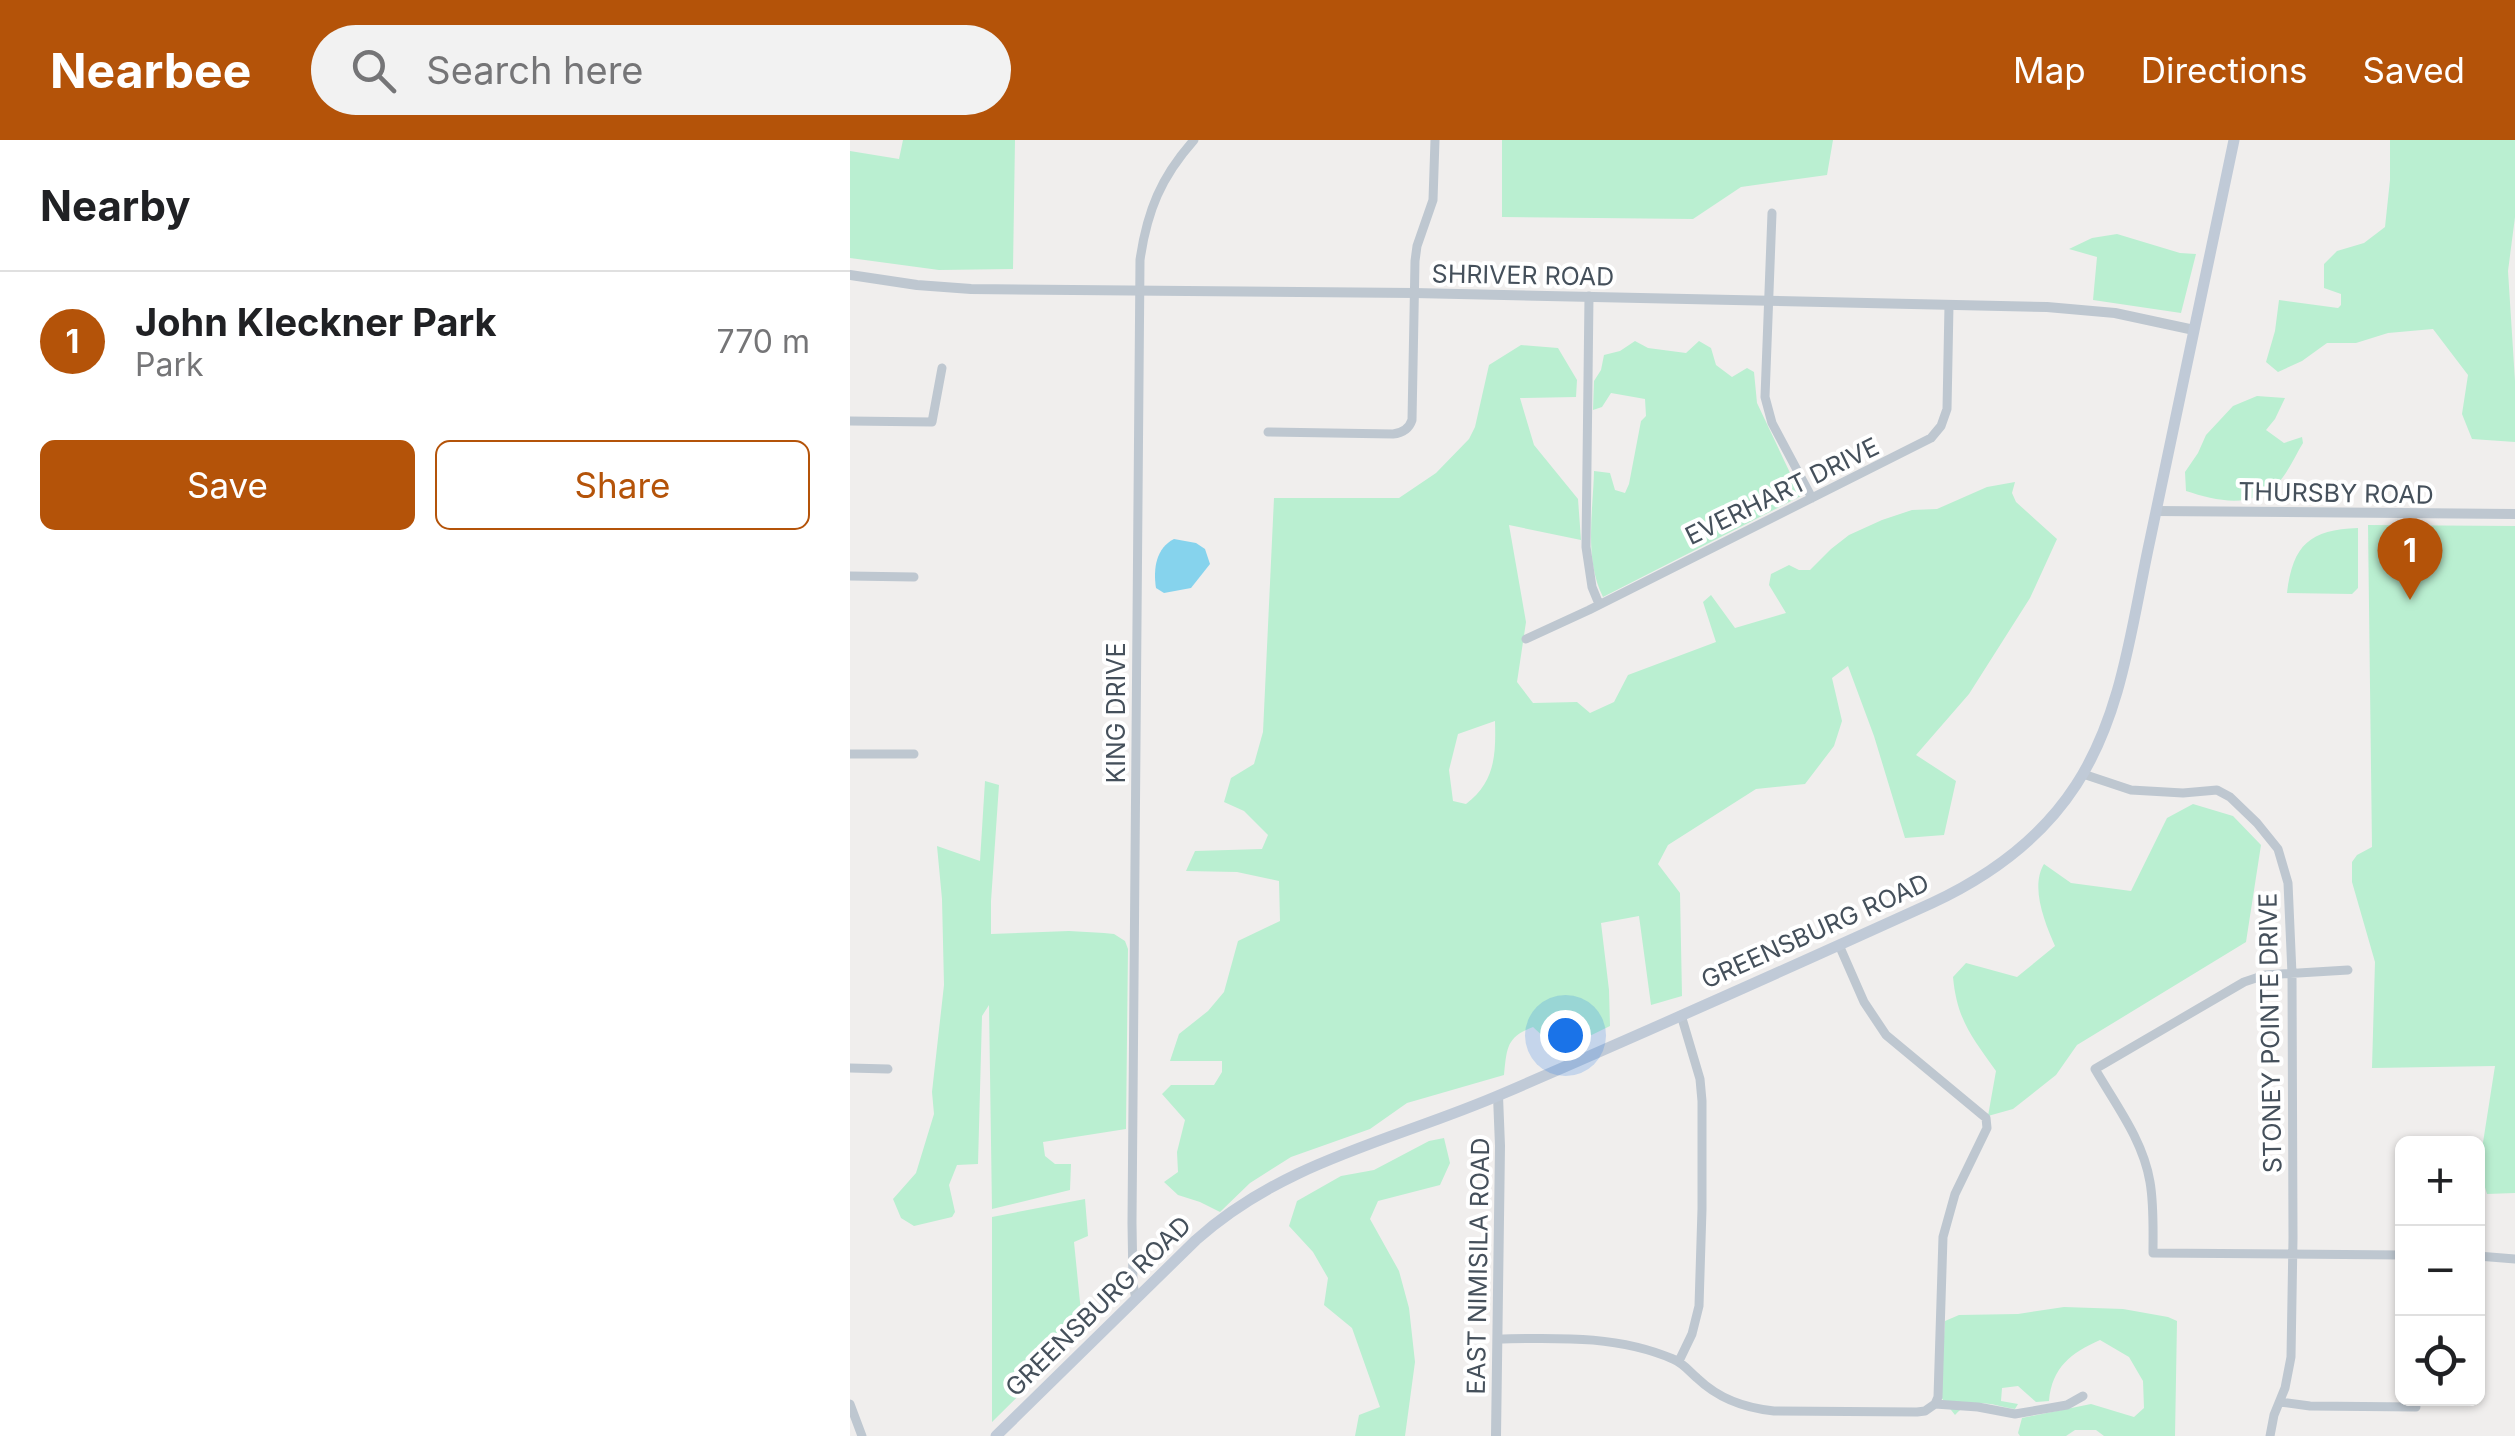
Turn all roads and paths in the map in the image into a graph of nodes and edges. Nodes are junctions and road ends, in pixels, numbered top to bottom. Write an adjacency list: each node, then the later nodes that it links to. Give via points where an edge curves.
1 (1194, 140): 6 (street, KING DRIVE, via 1167,174 1149,215)
2 (1434, 140): 7 (street, via 1433,200 1417,246)
3 (2234, 140): 11 (main road, GREENSBURG ROAD)
4 (1772, 213): 9 (street)
5 (850, 274): 6 (street, SHRIVER ROAD, via 955,288)
6 (1139, 290): 7 (street, SHRIVER ROAD); 36 (street, KING DRIVE)
7 (1414, 292): 8 (street, SHRIVER ROAD); 14 (street, via 1412,420 1405,431)
8 (1589, 296): 9 (street, SHRIVER ROAD); 20 (street, via 1586,547)
9 (1768, 300): 10 (street, SHRIVER ROAD); 15 (street, via 1768,410)
10 (1948, 306): 11 (street, SHRIVER ROAD, via 2098,311); 15 (street, EVERHART DRIVE, via 1941,426 1925,441)
11 (2194, 330): 16 (main road, GREENSBURG ROAD)
12 (942, 368): 13 (street, via 932,422)
13 (850, 421)
14 (1268, 432)
15 (1812, 498): 20 (street, EVERHART DRIVE)
16 (2156, 511): 17 (street, THURSBY ROAD); 24 (main road, GREENSBURG ROAD, via 2113,706)
17 (2515, 514)
18 (850, 576): 19 (street)
19 (914, 577)
20 (1599, 604): 21 (street, EVERHART DRIVE)
21 (1526, 639)
22 (850, 754): 23 (street)
23 (914, 754)
24 (2083, 774): 25 (main road, GREENSBURG ROAD, via 2043,827 1997,866); 27 (street, STONEY POINTE DRIVE, via 2131,790 2218,790 2230,797 2278,849 2288,883)
25 (1839, 945): 28 (main road, GREENSBURG ROAD); 42 (street, via 1886,1035 1986,1120 1943,1238)
26 (2348, 970): 27 (street)
27 (2292, 974): 32 (street, STONEY POINTE DRIVE); 32 (street, via 2244,982 2095,1069 2146,1161 2154,1253)
28 (1681, 1015): 31 (main road, GREENSBURG ROAD); 38 (street, via 1700,1079 1702,1173 1701,1294)
29 (850, 1068): 30 (street)
30 (888, 1068)
31 (1498, 1096): 36 (main road, GREENSBURG ROAD, via 1269,1187 1213,1225); 37 (street, EAST NIMISILA ROAD)
32 (2292, 1254): 33 (street); 40 (street, STONEY POINTE DRIVE, via 2291,1357)
33 (2395, 1255)
34 (2485, 1257): 35 (street)
35 (2515, 1259)
36 (1136, 1300): 45 (main road, GREENSBURG ROAD)
37 (1498, 1339): 38 (street, via 1613,1341); 46 (street, EAST NIMISILA ROAD)
38 (1679, 1361): 42 (street, via 1716,1393 1756,1409 1917,1412)
39 (2083, 1396): 42 (street, via 2014,1414)
40 (2280, 1402): 43 (street); 47 (street, STONEY POINTE DRIVE)
41 (850, 1404): 44 (street)
42 (1935, 1404)
43 (2416, 1408)
44 (862, 1436)
45 (996, 1436)
46 (1496, 1436)
47 (2270, 1436)

